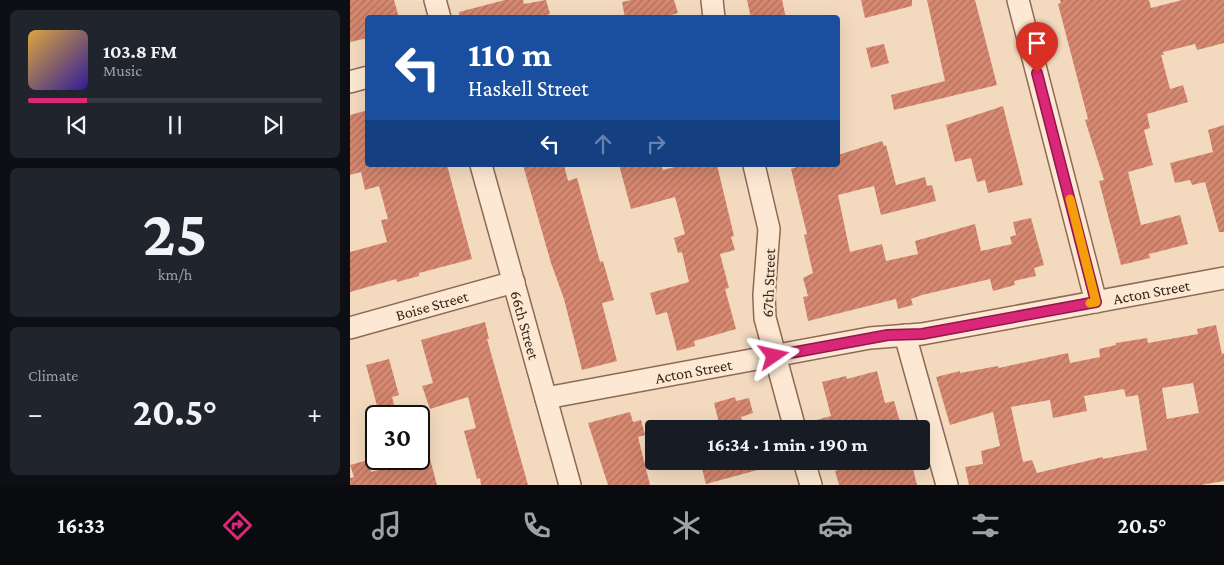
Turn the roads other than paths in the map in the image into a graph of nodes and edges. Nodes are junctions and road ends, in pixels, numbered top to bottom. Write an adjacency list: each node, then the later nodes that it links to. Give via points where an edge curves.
1 (435, 0): 4 (street)
2 (712, 0): 5 (street)
3 (1018, 0): 12 (street)
4 (439, 15)
5 (714, 15)
6 (365, 78): 7 (street)
7 (350, 82)
8 (482, 167): 11 (street, 66th Street)
9 (754, 167): 15 (street, 67th Street, via 769,229 765,310)
10 (1224, 278): 12 (street, Acton Street)
11 (514, 282): 13 (street, Boise Street); 16 (street, 66th Street)
12 (1096, 302): 14 (street, Acton Street)
13 (350, 328)
14 (905, 335): 15 (street, Acton Street, via 888,335); 21 (street)
15 (774, 356): 16 (street, Acton Street); 17 (street, 67th Street)
16 (546, 398): 19 (street, 66th Street)
17 (792, 420)
18 (807, 470): 20 (street)
19 (570, 485)
20 (811, 485)
21 (948, 485)

